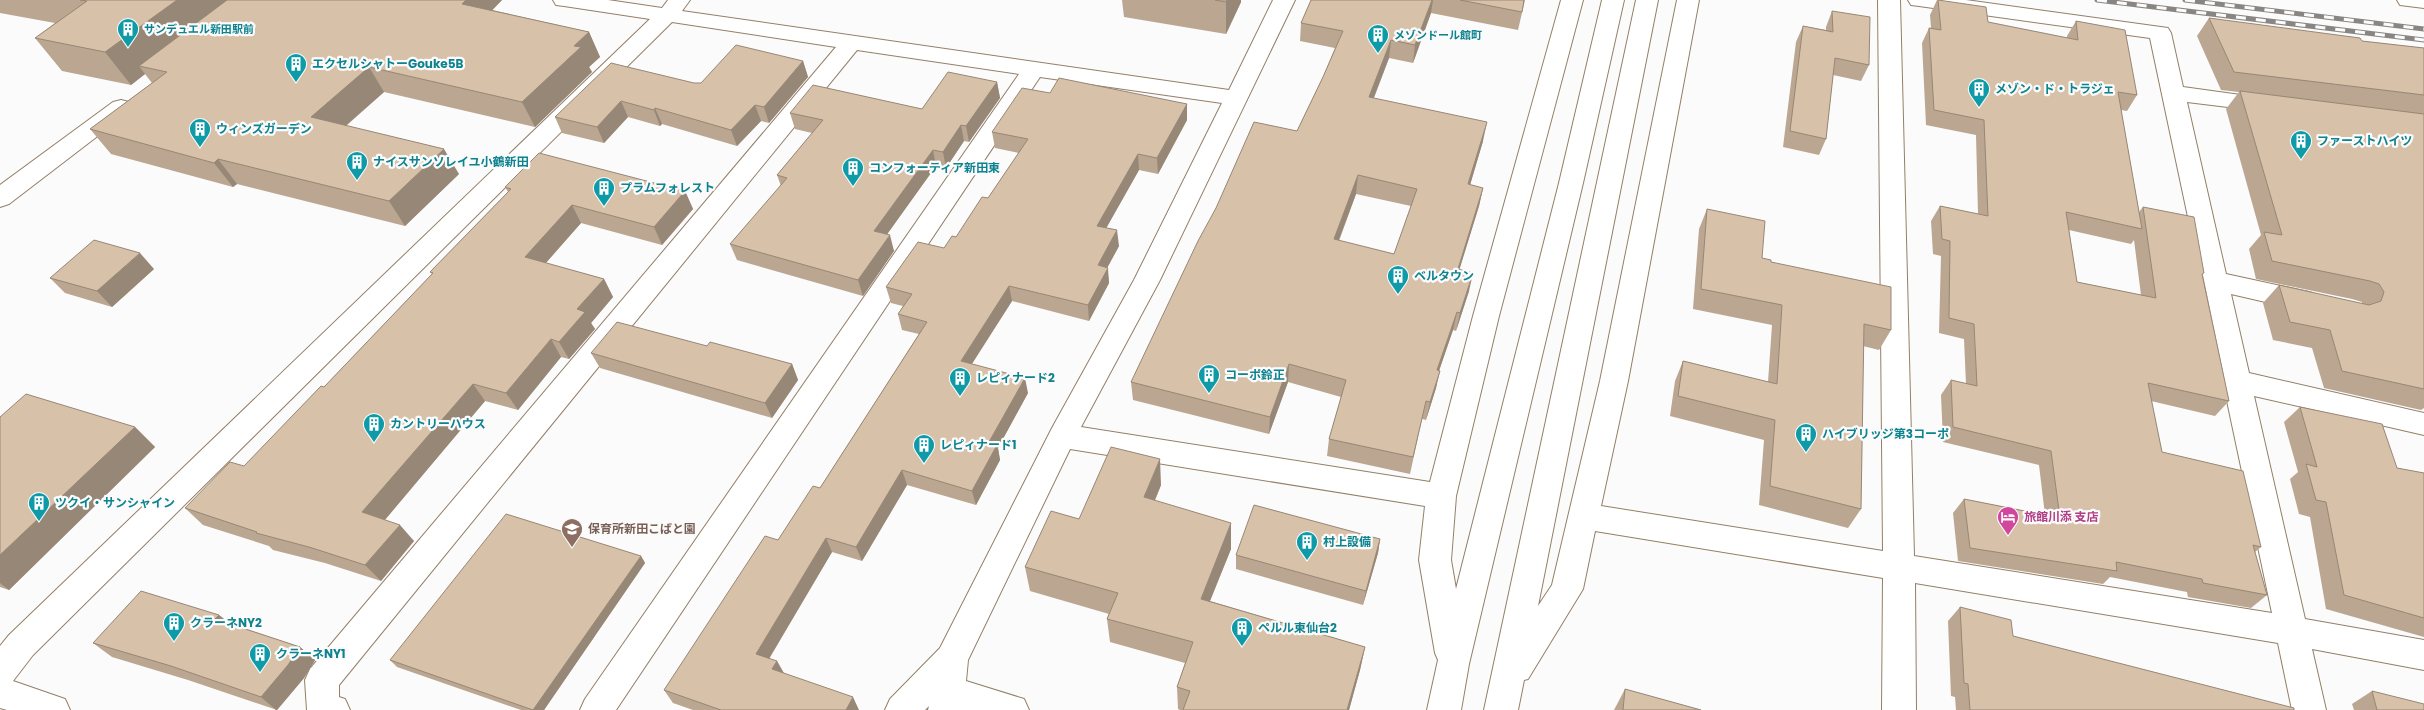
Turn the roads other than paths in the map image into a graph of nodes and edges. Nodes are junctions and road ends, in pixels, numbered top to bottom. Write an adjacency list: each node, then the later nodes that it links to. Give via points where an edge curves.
1 (564, 0): 11 (street)
2 (1284, 0): 16 (street)
3 (1572, 0): 24 (street)
4 (1613, 0): 29 (street)
5 (1647, 0): 33 (street)
6 (1688, 0): 25 (street, via 1614,381)
7 (1889, 0): 26 (street)
8 (1919, 0): 14 (street, via 2160,33)
9 (2408, 0): 10 (street)
10 (2424, 2)
11 (673, 8): 12 (street); 30 (street, via 21,645)
12 (850, 43): 13 (street); 35 (street, via 322,680 323,707)
13 (1034, 69): 16 (street); 36 (street)
14 (2173, 93): 17 (street); 19 (street)
15 (135, 96): 18 (street)
16 (1235, 98): 23 (street, via 1147,280)
17 (2289, 107)
18 (0, 198)
19 (2215, 280): 20 (street); 21 (street)
20 (2334, 307)
21 (2237, 381): 22 (street); 27 (street)
22 (2424, 424)
23 (1062, 436): 24 (street); 31 (street)
24 (1441, 496): 29 (street, via 1436,560)
25 (1583, 516): 26 (street); 33 (street, via 1567,589)
26 (1899, 567): 27 (street); 40 (street)
27 (2292, 630): 28 (street); 41 (street)
28 (2424, 655)
29 (1453, 664): 39 (street)
30 (0, 671)
31 (949, 687): 37 (street); 38 (street)
32 (0, 692): 34 (street)
33 (1504, 696)
34 (53, 710)
35 (333, 710)
36 (597, 710)
37 (902, 710)
38 (1012, 710)
39 (1444, 710)
40 (1899, 710)
41 (2309, 710)

